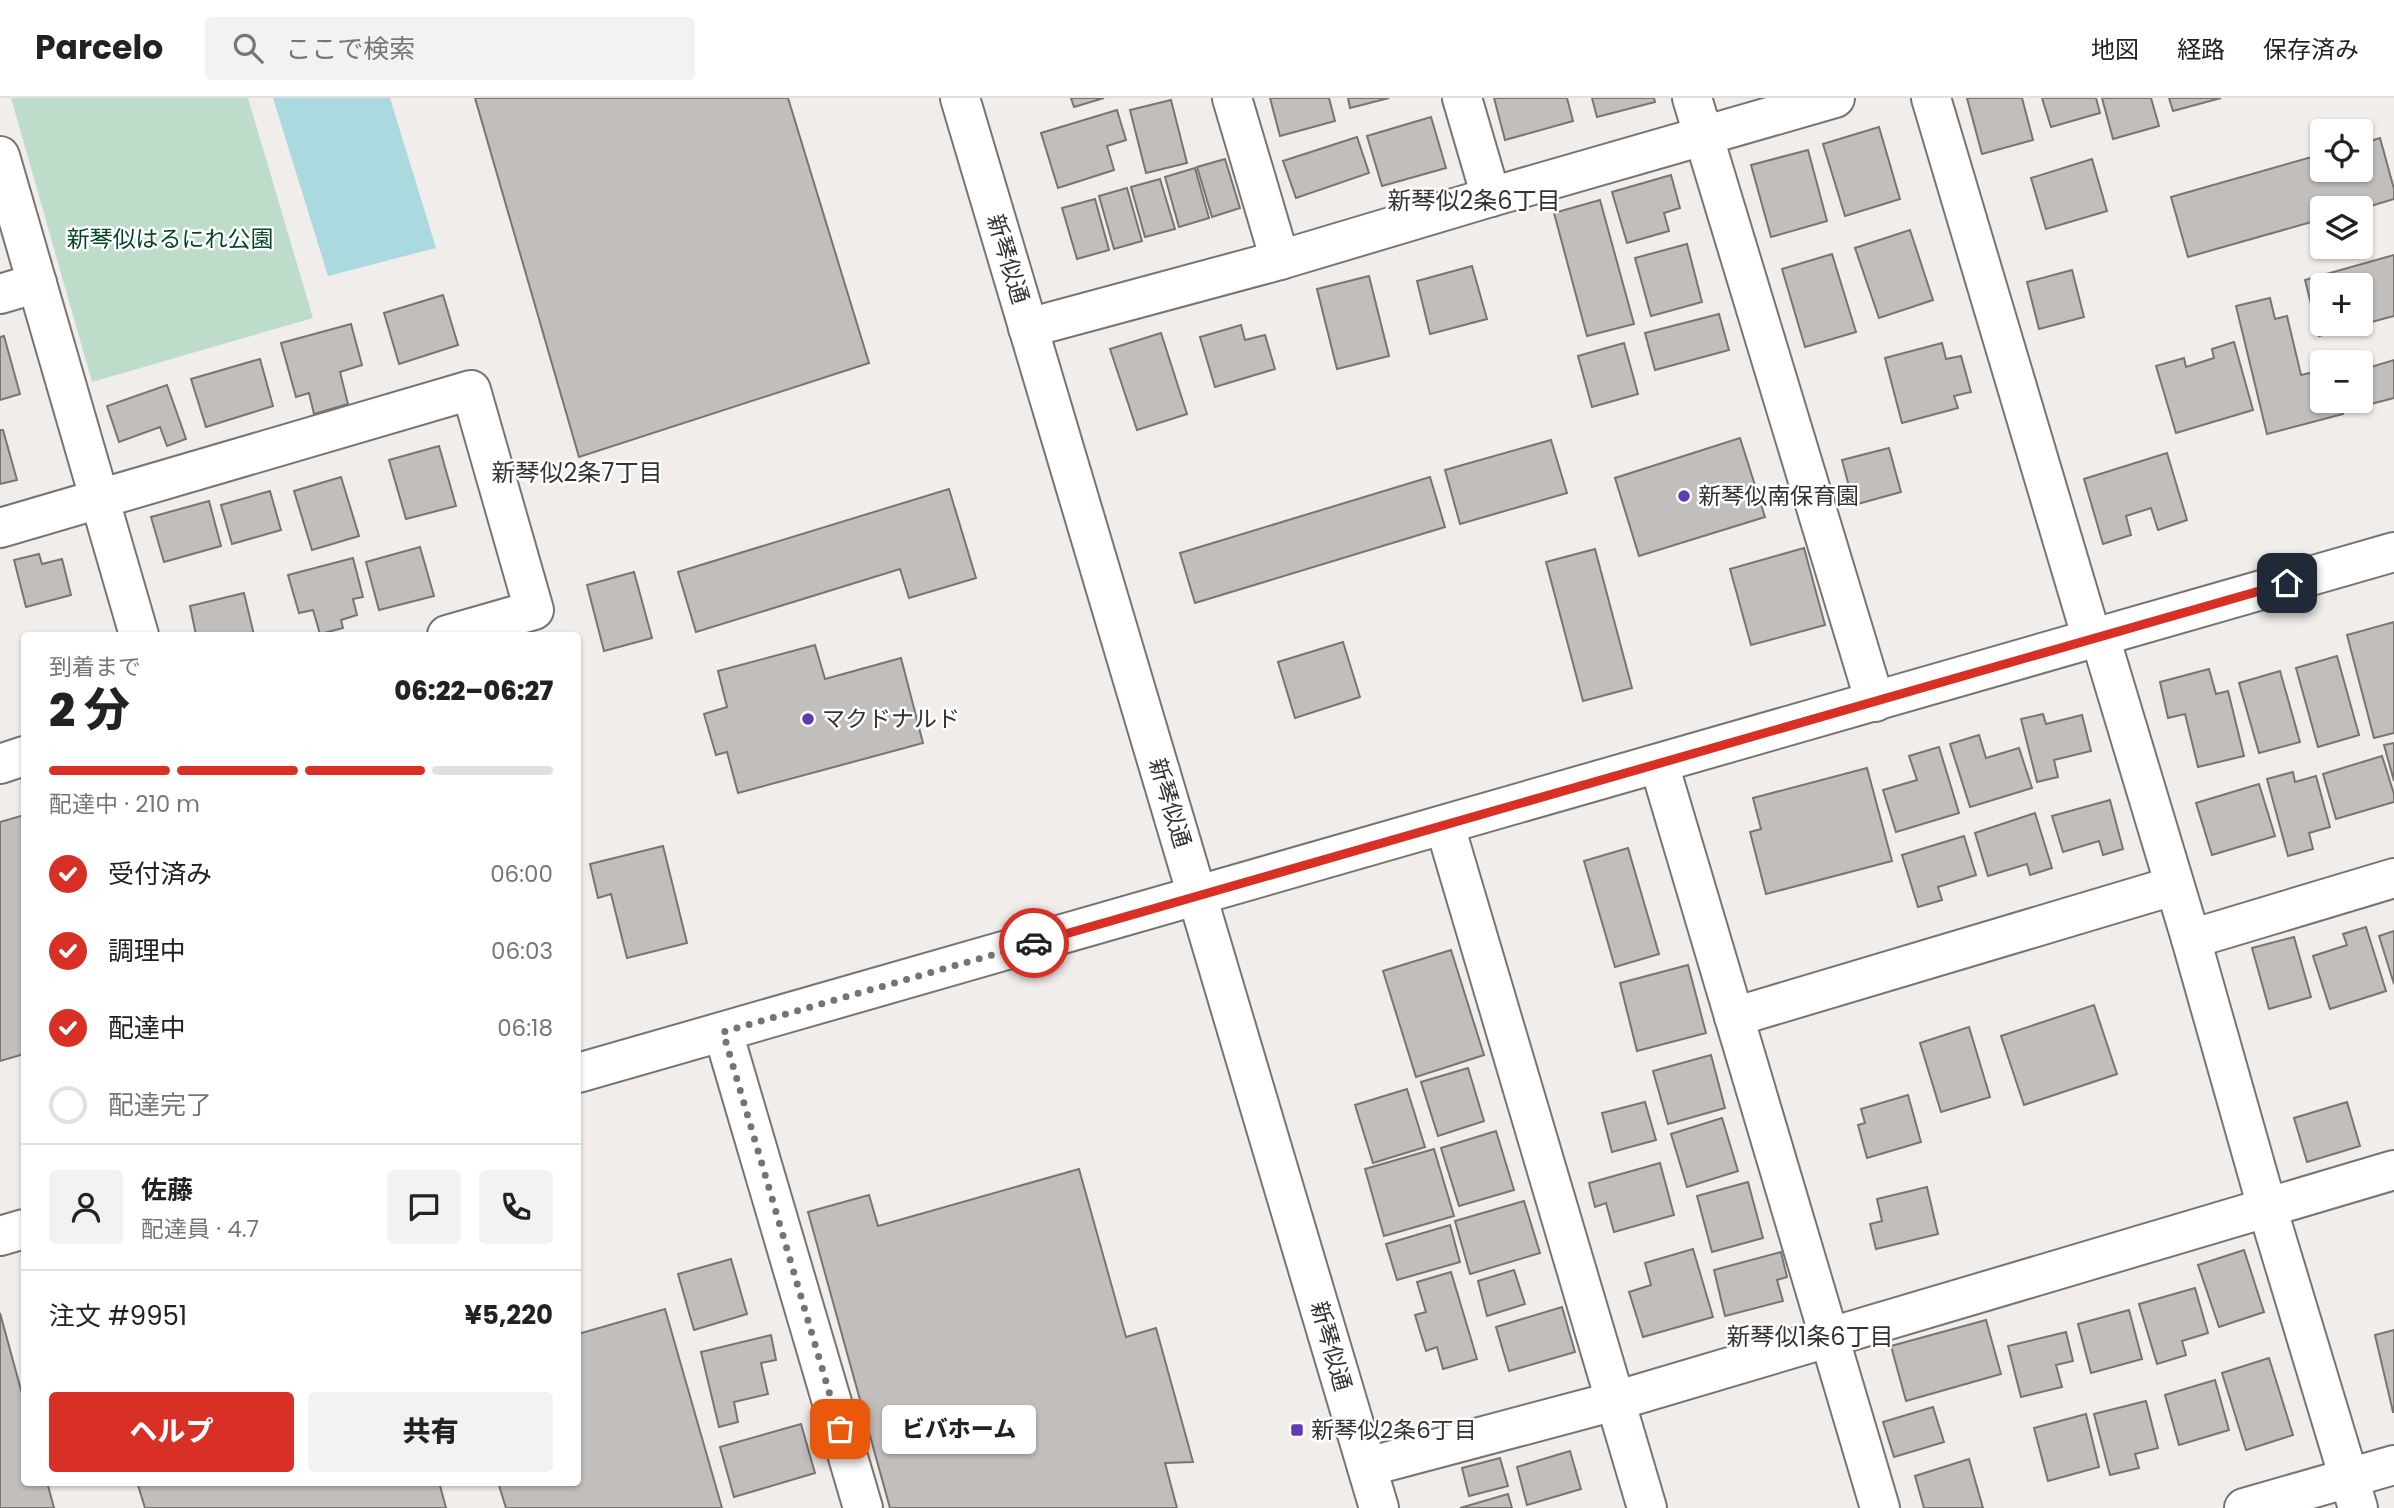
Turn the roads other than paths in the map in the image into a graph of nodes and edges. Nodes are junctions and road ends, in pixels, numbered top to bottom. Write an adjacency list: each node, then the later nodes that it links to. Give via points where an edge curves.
1 (960, 98): 13 (street, 新琴似通)
2 (1232, 98): 10 (street)
3 (1462, 98): 9 (street)
4 (1692, 98): 7 (street)
5 (1835, 98): 7 (street)
6 (1931, 98): 19 (street)
7 (1704, 136): 9 (street); 20 (street)
8 (0, 156): 11 (street)
9 (1491, 197): 10 (street)
10 (1280, 260): 13 (street)
11 (37, 283): 12 (street); 14 (street)
12 (0, 294)
13 (1028, 328): 27 (street, 新琴似通)
14 (99, 499): 15 (street); 17 (street); 18 (street, via 471,390 534,610)
15 (0, 528)
16 (2394, 552): 19 (street)
17 (138, 632)
18 (457, 632)
19 (2096, 638): 20 (street); 26 (street)
20 (1875, 702): 23 (street)
21 (21, 758): 22 (street)
22 (0, 764)
23 (1659, 764): 24 (street); 29 (street)
24 (1445, 826): 27 (street); 37 (street)
25 (2394, 878): 28 (street)
26 (2173, 886): 28 (street); 29 (street)
27 (1198, 897): 30 (street); 39 (street, 新琴似通)
28 (2191, 939): 33 (street)
29 (1734, 1017): 36 (street)
30 (723, 1032): 31 (street); 41 (street)
31 (581, 1072)
32 (2394, 1170): 33 (street)
33 (2267, 1207): 36 (street); 40 (street)
34 (21, 1230): 35 (street)
35 (0, 1236)
36 (1828, 1338): 37 (street); 44 (street)
37 (1615, 1401): 39 (street); 43 (street)
38 (2394, 1465): 40 (street)
39 (1367, 1467): 42 (street, 新琴似通)
40 (2353, 1493): 45 (street)
41 (863, 1508)
42 (1379, 1508)
43 (1647, 1508)
44 (1880, 1508)
45 (2244, 1508)

